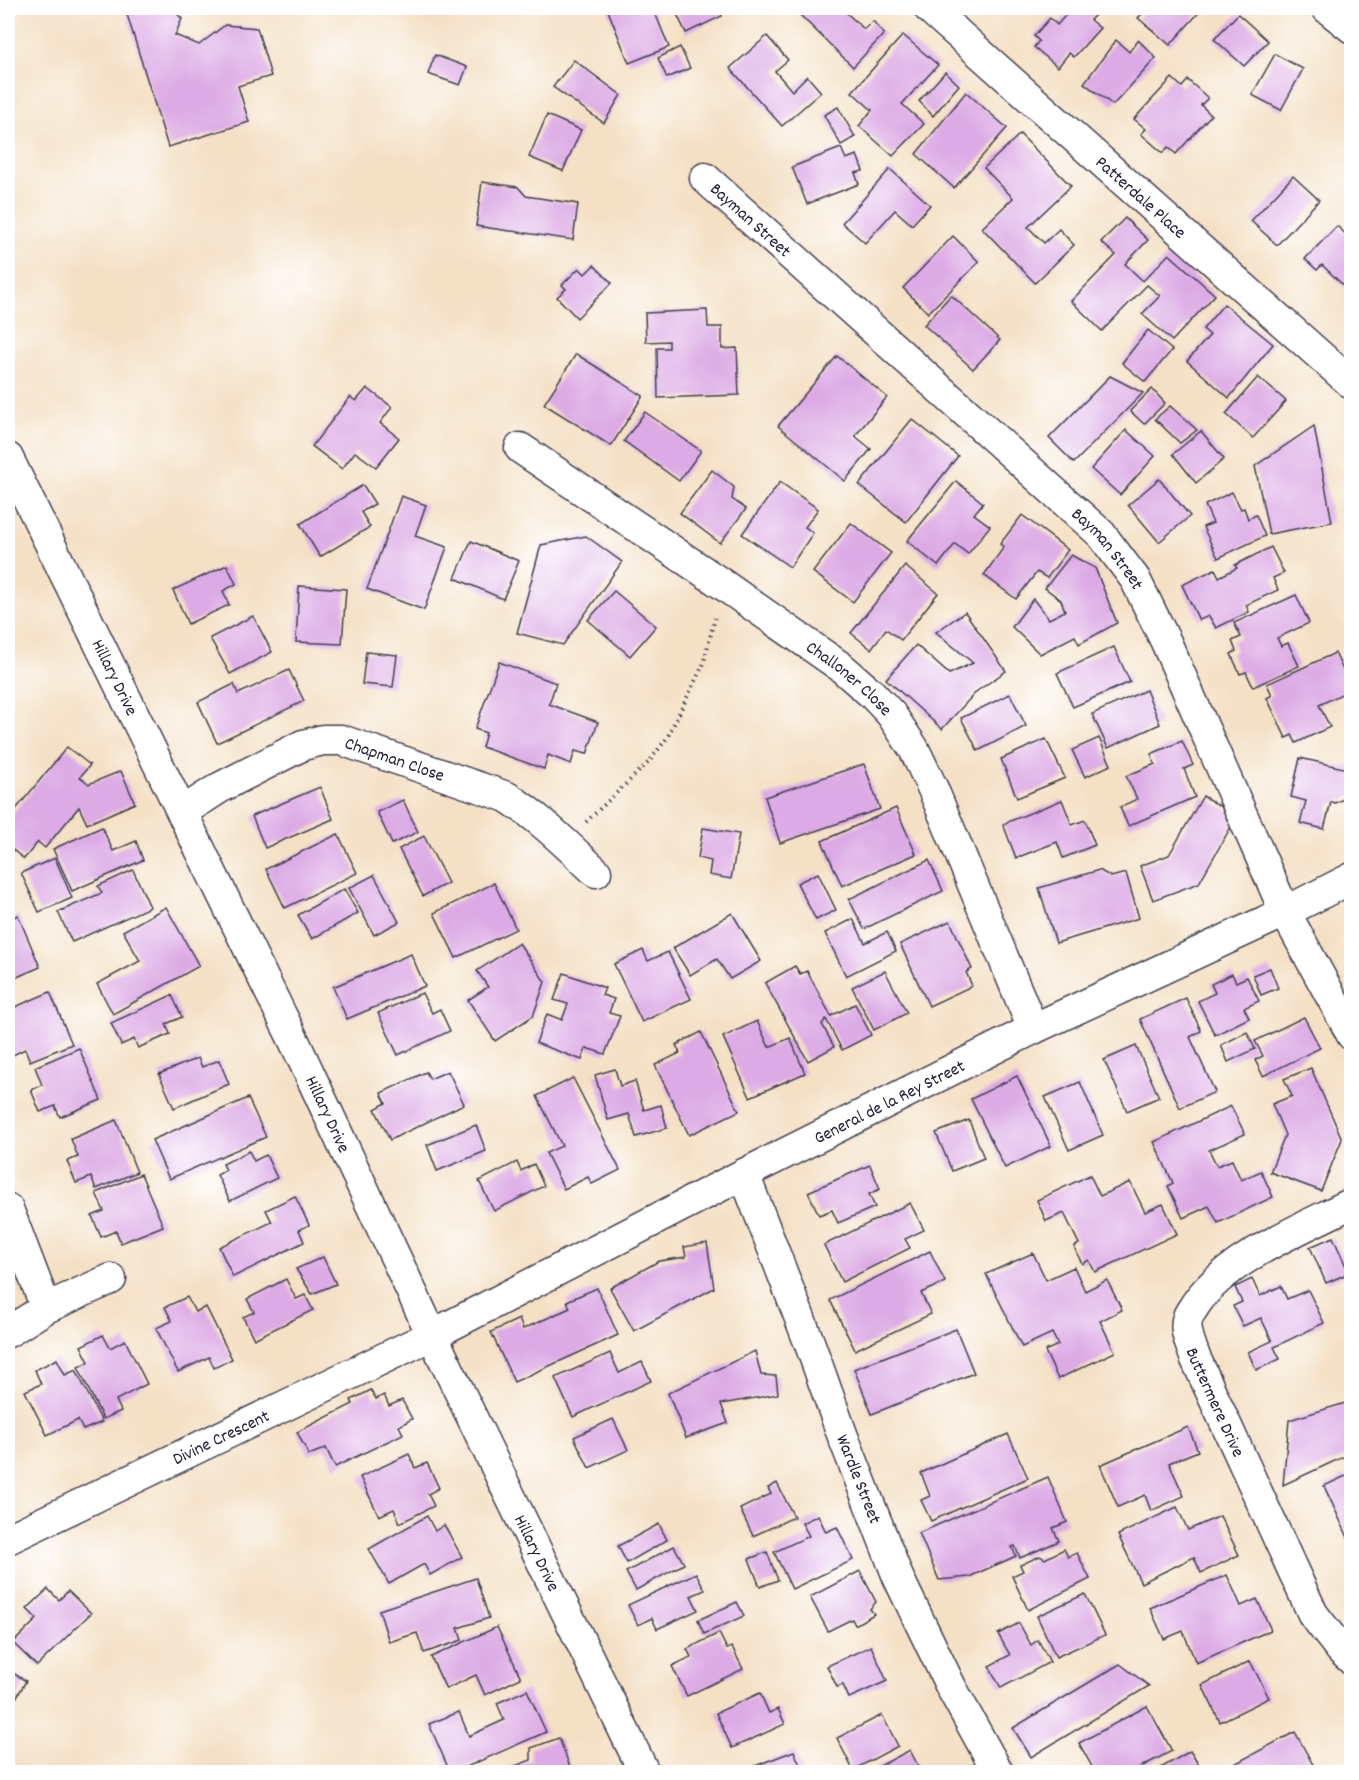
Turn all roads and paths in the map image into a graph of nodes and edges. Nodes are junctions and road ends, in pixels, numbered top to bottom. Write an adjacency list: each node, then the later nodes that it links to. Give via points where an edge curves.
1 (929, 8): 5 (street, Patterdale Place)
2 (1327, 8): 3 (street)
3 (1352, 28)
4 (705, 178): 13 (street, Bayman Street, via 1101,534 1135,579 1156,621)
5 (1352, 384)
6 (520, 448): 8 (street, Challoner Close)
7 (11, 477): 9 (street, Hillary Drive)
8 (722, 585): 10 (path, via 703,665 667,738 649,762); 14 (street, Challoner Close, via 841,667 891,714 933,789)
9 (182, 812): 10 (street, Chapman Close, via 303,745 341,740 507,797); 22 (street, Hillary Drive)
10 (565, 842): 11 (street, Chapman Close)
11 (596, 872)
12 (1352, 878): 13 (street, General de la Rey Street)
13 (1285, 912): 14 (street, General de la Rey Street); 15 (street, Bayman Street)
14 (1033, 1029): 16 (street, General de la Rey Street)
15 (1352, 1035)
16 (744, 1174): 22 (street, General de la Rey Street); 26 (street, Wardle Street, via 898,1577)
17 (1352, 1203): 24 (street, Buttermere Drive, via 1255,1253 1219,1278 1201,1296 1187,1324 1195,1357 1313,1614)
18 (8, 1209): 20 (street)
19 (111, 1279): 20 (street)
20 (46, 1308): 21 (street)
21 (8, 1332)
22 (432, 1335): 23 (street, Divine Crescent); 25 (street, Hillary Drive)
23 (8, 1539)
24 (1352, 1660)
25 (645, 1773)
26 (998, 1773)

